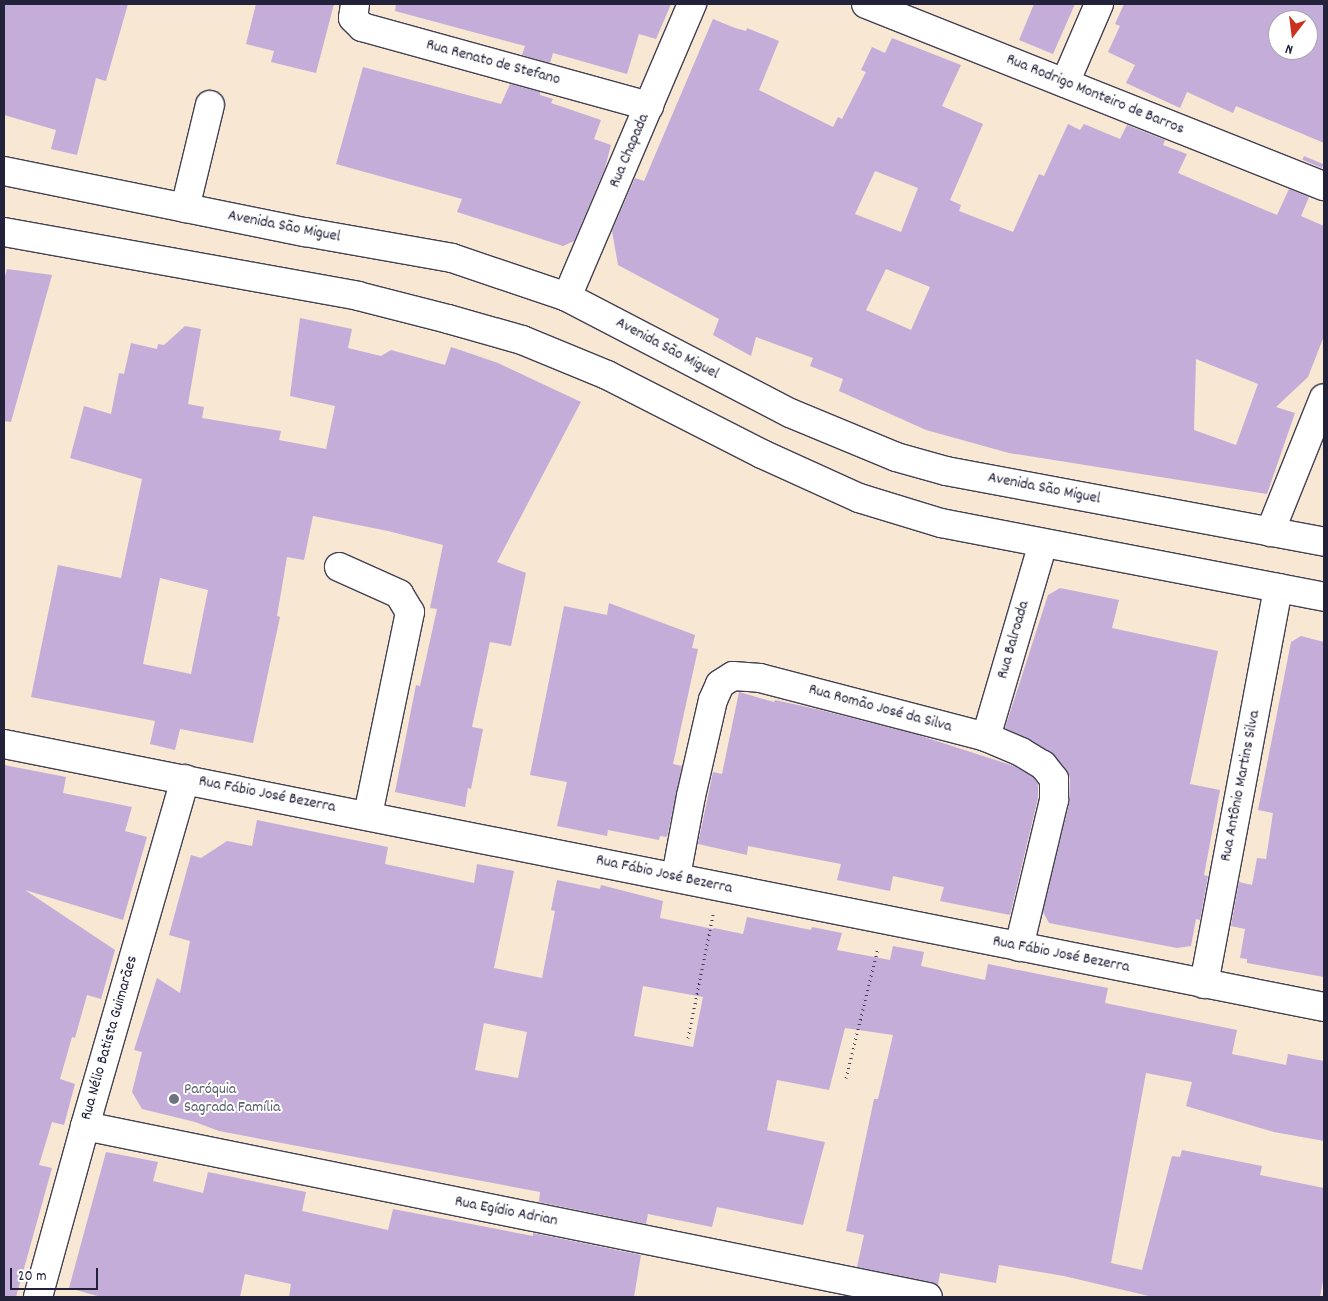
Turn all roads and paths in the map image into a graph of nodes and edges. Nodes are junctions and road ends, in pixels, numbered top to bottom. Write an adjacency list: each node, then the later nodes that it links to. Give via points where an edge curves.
1 (354, 4): 7 (street, Rua Renato de Stefano, via 353,18 362,27)
2 (692, 4): 7 (street, Rua Chapada)
3 (866, 4): 5 (street, Rua Rodrigo Monteiro de Barros)
4 (1099, 4): 5 (street)
5 (1065, 83): 9 (street, Rua Rodrigo Monteiro de Barros)
6 (210, 105): 10 (street)
7 (650, 106): 12 (street, Rua Chapada)
8 (4, 171): 10 (street, Avenida São Miguel)
9 (1324, 186)
10 (185, 208): 12 (street, Avenida São Miguel, via 452,258)
11 (4, 232): 16 (street, via 358,296 522,340 607,375 762,454 859,498 941,523)
12 (567, 297): 14 (street, Avenida São Miguel, via 790,413 896,457 946,471)
13 (1324, 398): 14 (street)
14 (1270, 532): 15 (street, Avenida São Miguel)
15 (1324, 542)
16 (1043, 543): 18 (street); 20 (street, Rua Balroada)
17 (338, 567): 23 (street, via 399,594 410,612)
18 (1278, 588): 19 (street); 28 (street, Rua Antônio Martins Silva)
19 (1324, 597)
20 (986, 737): 24 (street, Rua Romão José da Silva, via 760,678 733,676 720,684 713,700); 27 (street, Rua Romão José da Silva, via 1043,765 1054,779 1054,800)
21 (4, 744): 22 (street, Rua Fábio José Bezerra)
22 (185, 778): 23 (street, Rua Fábio José Bezerra); 32 (street, Rua Nélio Batista Guimarães)
23 (368, 815): 24 (street, Rua Fábio José Bezerra)
24 (676, 876): 25 (street, Rua Fábio José Bezerra)
25 (719, 887): 26 (street, Rua Fábio José Bezerra); 30 (path)
26 (885, 921): 27 (street, Rua Fábio José Bezerra); 31 (path)
27 (1019, 947): 28 (street, Rua Fábio José Bezerra)
28 (1204, 984): 29 (street, Rua Fábio José Bezerra)
29 (1324, 1007)
30 (688, 1038)
31 (846, 1078)
32 (85, 1126): 33 (street, Rua Nélio Batista Guimarães); 34 (street, Rua Egídio Adrian)
33 (38, 1297)
34 (928, 1297)

